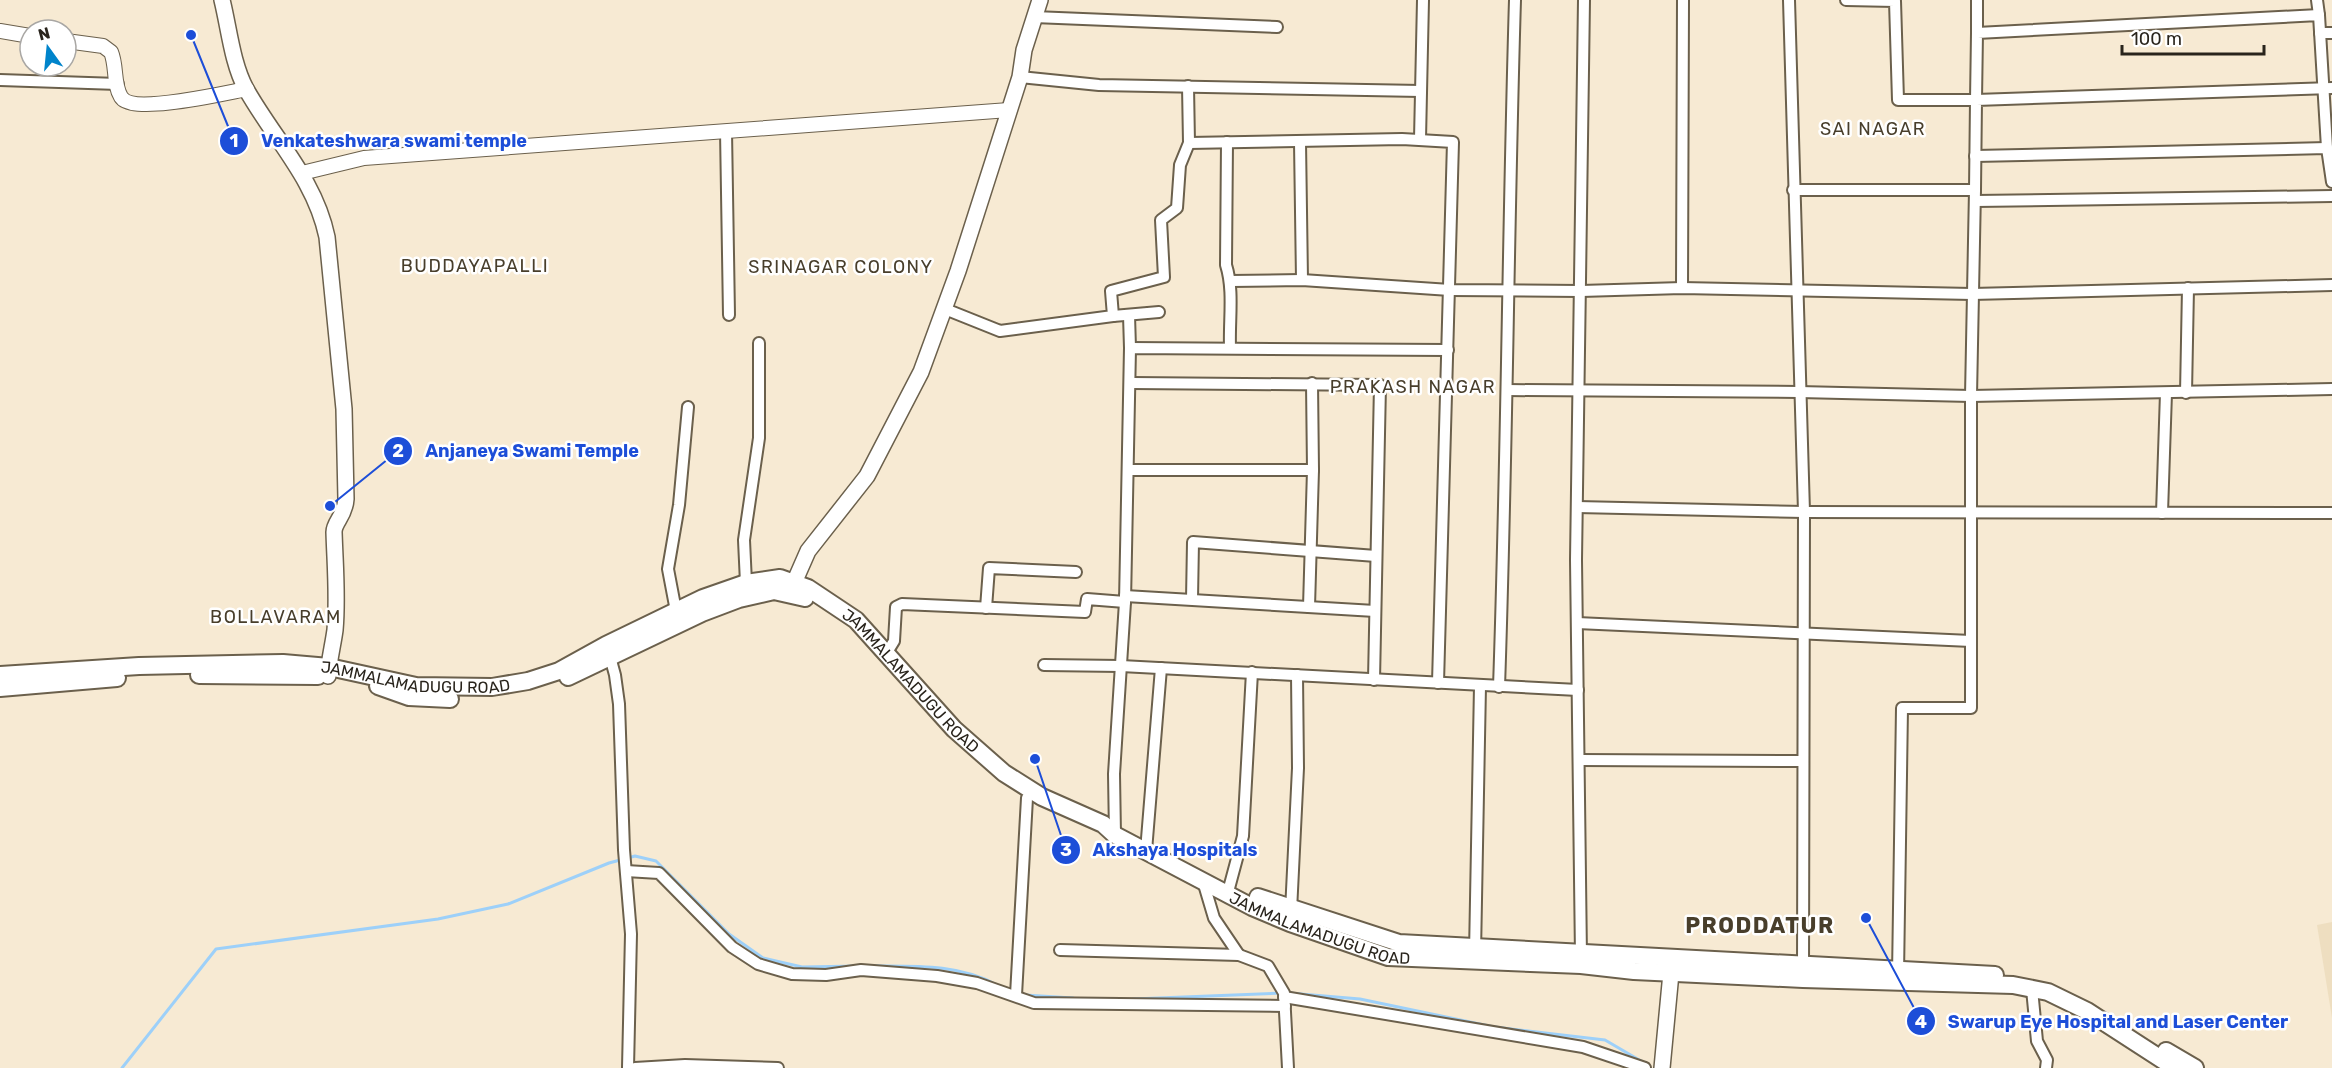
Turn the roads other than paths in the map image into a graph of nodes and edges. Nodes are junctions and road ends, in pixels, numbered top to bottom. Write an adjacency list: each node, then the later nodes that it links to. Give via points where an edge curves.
1 (222, 0): 25 (main road)
2 (1040, 0): 12 (main road)
3 (1423, 0): 26 (street)
4 (1515, 0): 47 (street)
5 (1584, 0): 48 (street)
6 (1683, 0): 44 (street)
7 (1789, 0): 38 (street)
8 (1846, 0): 27 (street, via 1895,1 1898,100)
9 (1977, 0): 15 (street)
10 (2317, 0): 11 (street)
11 (2319, 15): 15 (street); 16 (street)
12 (1034, 17): 13 (street); 20 (main road)
13 (1277, 27)
14 (0, 31): 18 (street)
15 (1977, 33): 27 (street)
16 (2320, 33): 17 (street); 24 (street)
17 (2332, 33)
18 (18, 34)
19 (78, 43): 22 (street, via 103,46 111,52)
20 (1020, 77): 23 (street, via 1099,85); 28 (main road)
21 (0, 80): 22 (street)
22 (118, 84): 25 (street, via 122,99 137,105)
23 (1188, 86): 26 (street); 31 (street)
24 (2328, 88): 27 (street); 34 (street)
25 (246, 89): 36 (main road)
26 (1421, 91): 30 (street)
27 (1976, 100): 35 (street)
28 (1009, 110): 29 (street); 51 (main road)
29 (726, 131): 36 (street, via 364,158); 53 (street)
30 (1420, 139): 33 (street); 46 (street, via 1453,142)
31 (1189, 142): 32 (street); 55 (street, via 1180,165 1178,208 1161,220 1164,277 1111,291)
32 (1227, 142): 33 (street); 42 (street, via 1226,265)
33 (1300, 142): 41 (street)
34 (2327, 148): 35 (street); 37 (street)
35 (1975, 156): 39 (street)
36 (302, 173): 97 (main road, via 327,237 344,410 346,498 345,511 334,531 335,629)
37 (2332, 177)
38 (1793, 190): 39 (street); 49 (street)
39 (1975, 196): 40 (street); 50 (street)
40 (2332, 196)
41 (1302, 280): 42 (street); 46 (street)
42 (1231, 281): 57 (street)
43 (2332, 285): 45 (street)
44 (1682, 288): 48 (street); 49 (street)
45 (2188, 288): 50 (street); 67 (street)
46 (1450, 290): 47 (street); 59 (street)
47 (1508, 291): 48 (street); 63 (street)
48 (1581, 291): 64 (street)
49 (1796, 292): 50 (street); 65 (street)
50 (1972, 294): 68 (street)
51 (945, 309): 55 (street, via 1000,331); 81 (main road, via 921,372 890,436 867,476 808,551)
52 (1160, 312): 54 (street)
53 (729, 315)
54 (1130, 315): 55 (street); 58 (street)
55 (1113, 316)
56 (759, 343): 80 (street, via 759,438 744,540)
57 (1230, 347): 58 (street); 59 (street)
58 (1131, 348): 60 (street)
59 (1448, 350): 103 (street)
60 (1132, 383): 61 (street); 70 (street)
61 (1312, 383): 71 (street); 78 (street, via 1380,385)
62 (2332, 389): 67 (street)
63 (1506, 390): 64 (street); 105 (street)
64 (1580, 391): 65 (street); 72 (street)
65 (1799, 392): 68 (street); 73 (street)
66 (2166, 393): 67 (street); 68 (street); 75 (street)
67 (2186, 393)
68 (1971, 396): 74 (street)
69 (688, 407): 87 (street, via 679,505 668,569)
70 (1128, 470): 71 (street); 82 (street)
71 (1313, 470): 77 (street)
72 (1577, 507): 73 (street); 89 (street)
73 (1804, 512): 74 (street); 90 (street)
74 (1971, 512): 75 (street); 91 (street)
75 (2162, 513): 76 (street)
76 (2332, 513)
77 (1311, 552): 78 (street); 83 (street, via 1193,542); 84 (street)
78 (1376, 556): 88 (street)
79 (1076, 572): 85 (street, via 989,568)
80 (746, 583): 81 (main road, JAMMALAMADUGU ROAD, via 780,578); 86 (main road, JAMMALAMADUGU ROAD)
81 (792, 587): 86 (main road); 93 (main road, JAMMALAMADUGU ROAD, via 856,620); 110 (main road, via 850,628 954,743 987,773)
82 (1125, 599): 83 (street); 85 (street, via 1087,598 1085,612); 95 (street)
83 (1192, 599): 84 (street)
84 (1309, 607): 88 (street)
85 (986, 608): 93 (street, via 897,605 894,641)
86 (696, 609): 87 (main road, JAMMALAMADUGU ROAD); 92 (main road)
87 (676, 611): 92 (main road, JAMMALAMADUGU ROAD)
88 (1375, 611): 102 (street)
89 (1577, 623): 90 (street); 107 (street)
90 (1803, 633): 91 (street); 109 (street)
91 (1971, 641): 123 (street, via 1971,708 1902,708)
92 (608, 651): 97 (main road, via 553,684 477,693 410,697 366,678); 113 (street, via 620,715)
93 (886, 654): 111 (main road, JAMMALAMADUGU ROAD, via 954,729 1004,773 1042,797)
94 (1044, 665): 95 (street)
95 (1121, 666): 96 (street); 111 (street)
96 (1161, 668): 98 (street); 112 (street)
97 (329, 671): 101 (main road, via 130,672)
98 (1252, 672): 100 (street); 115 (street, via 1243,836)
99 (0, 675): 101 (main road)
100 (1297, 675): 102 (street); 116 (street, via 1298,768)
101 (27, 680): 106 (main road)
102 (1374, 680): 103 (street)
103 (1438, 683): 104 (street)
104 (1480, 686): 105 (street); 119 (street)
105 (1499, 687): 107 (street)
106 (0, 688)
107 (1578, 690): 108 (street)
108 (1579, 760): 109 (street); 120 (street)
109 (1803, 761): 121 (street)
110 (1027, 798): 111 (main road, via 1099,832); 125 (street)
111 (1111, 829): 112 (main road, JAMMALAMADUGU ROAD)
112 (1146, 847): 114 (main road, JAMMALAMADUGU ROAD); 115 (main road)
113 (625, 863): 125 (street, via 659,873 732,947 758,964 792,974 861,970 937,976 977,983); 127 (street, via 631,934)
114 (1202, 879): 115 (main road, JAMMALAMADUGU ROAD); 118 (street, via 1214,918)
115 (1229, 888): 116 (main road, JAMMALAMADUGU ROAD, via 1252,907)
116 (1290, 916): 119 (main road, JAMMALAMADUGU ROAD, via 1388,957)
117 (1060, 950): 118 (street)
118 (1239, 955): 126 (street, via 1268,966)
119 (1475, 955): 120 (main road, JAMMALAMADUGU ROAD)
120 (1581, 959): 121 (main road); 122 (main road, JAMMALAMADUGU ROAD)
121 (1803, 971): 122 (main road, JAMMALAMADUGU ROAD); 123 (main road)
122 (1671, 973): 132 (main road)
123 (1898, 975): 124 (main road); 135 (main road, via 1978,973 2052,981)
124 (2032, 989): 133 (street, via 2037,1041 2047,1060); 134 (main road, via 2048,992 2087,1011)
125 (1016, 996): 126 (street, via 1034,1003)
126 (1285, 1001): 130 (street); 131 (street, via 1583,1047)
127 (628, 1068)
128 (635, 1068): 129 (street)
129 (778, 1068)
130 (1288, 1068)
131 (1645, 1068)
132 (1662, 1068)
133 (2046, 1068)
134 (2175, 1068)
135 (2195, 1068)

